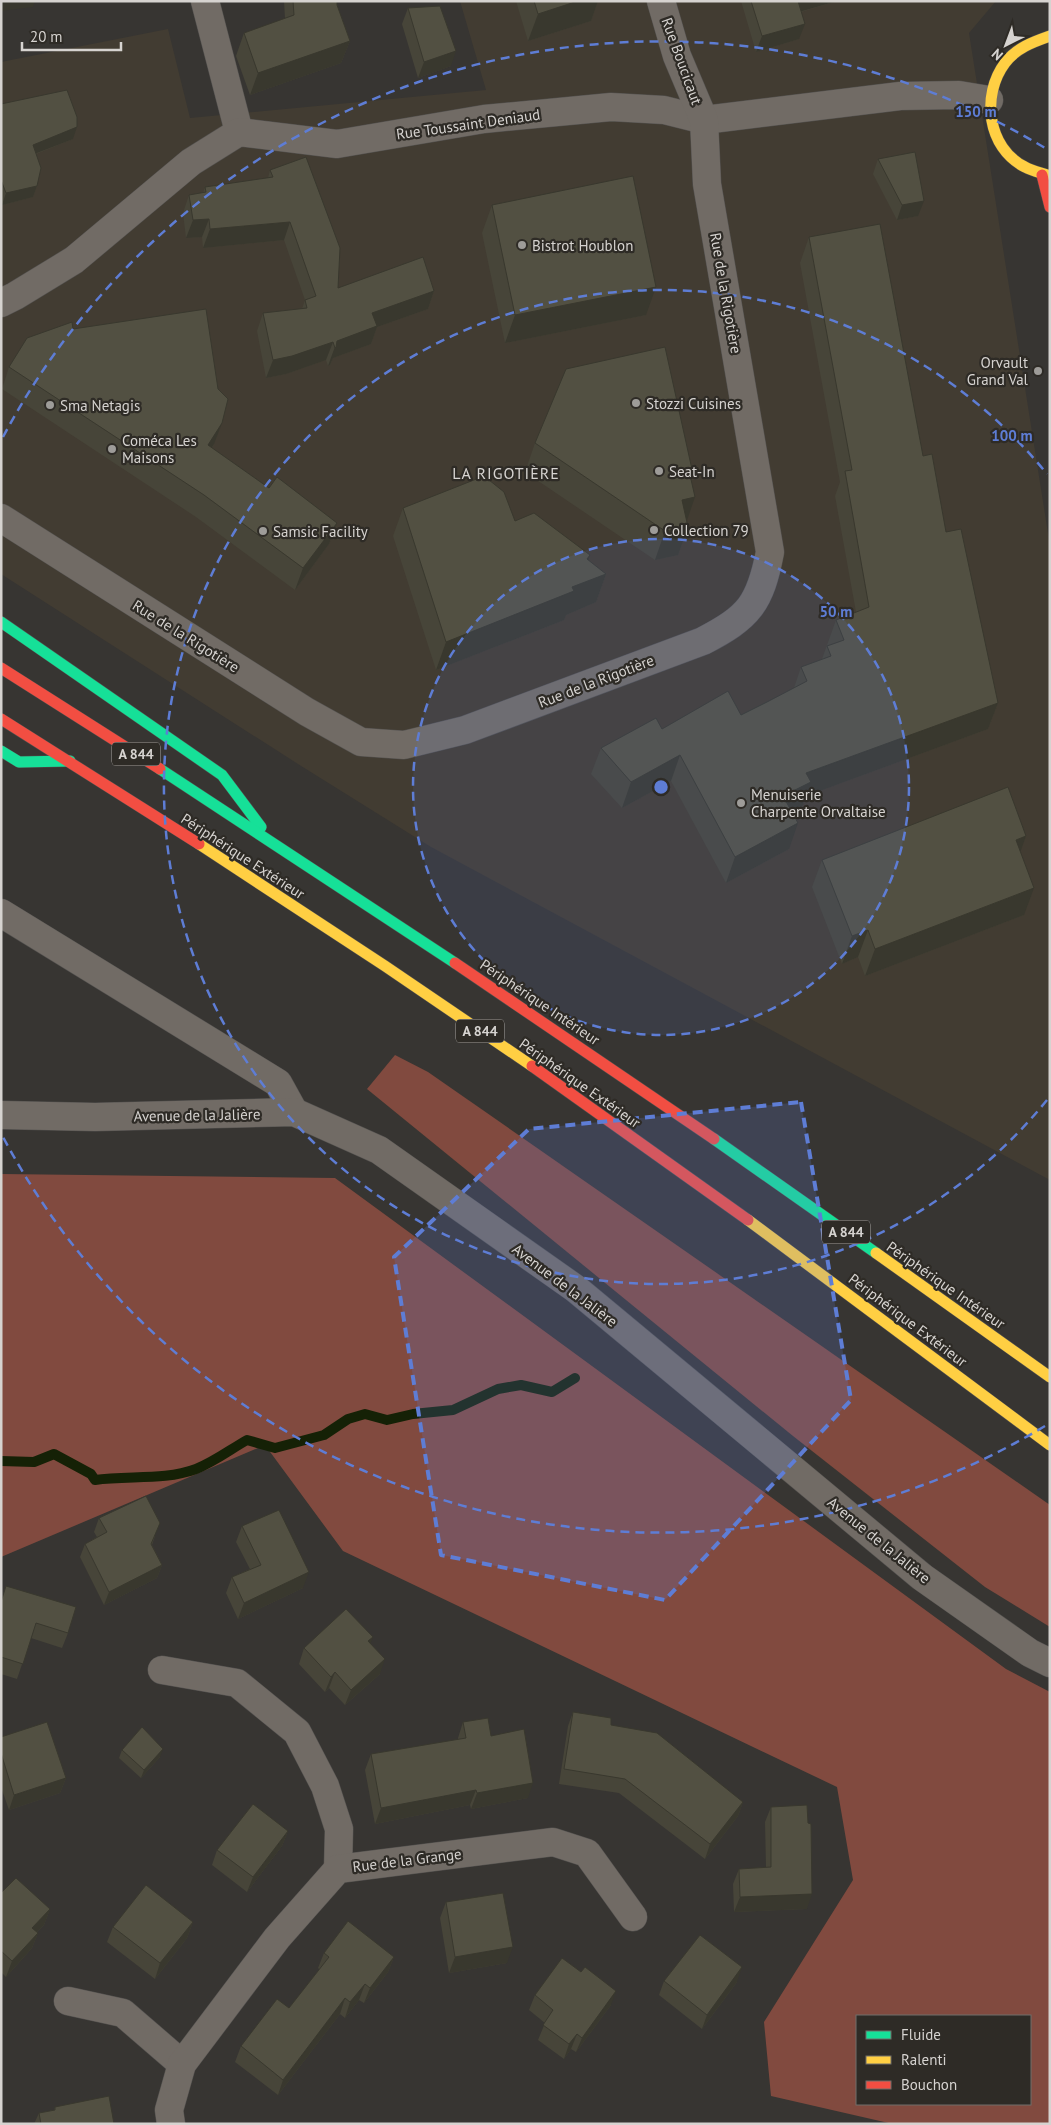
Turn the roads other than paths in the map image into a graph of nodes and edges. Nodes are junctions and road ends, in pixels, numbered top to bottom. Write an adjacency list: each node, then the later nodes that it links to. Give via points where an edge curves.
1 (205, 1): 6 (street)
2 (661, 1): 5 (street, Rue Boucicaut, via 678,56)
3 (1050, 36): 4 (main road, via 1029,42 1010,56 993,81)
4 (989, 100): 5 (street, Rue Toussaint Deniaud, via 959,94 900,96); 7 (main road, via 991,122 999,143 1013,159 1031,171)
5 (704, 120): 6 (street, Rue Toussaint Deniaud, via 664,110 611,107 484,118 337,144); 10 (street, Rue de la Rigotière, via 707,184 770,552 764,581 752,606 732,626 703,641 465,730 404,745 361,742 307,712)
6 (238, 132): 9 (street, via 191,162 74,260)
7 (1046, 175): 8 (main road)
8 (1050, 207)
9 (1, 303)
10 (1, 518)
11 (1, 622): 16 (main road, via 222,775)
12 (1, 668): 16 (main road, Périphérique Intérieur / A 844)
13 (1, 719): 15 (main road, Périphérique Extérieur / A 844)
14 (1, 751): 15 (main road, via 19,762)
15 (70, 762): 21 (main road, Périphérique Extérieur / A 844, via 288,902 512,1053 783,1246)
16 (271, 840): 20 (main road, Périphérique Intérieur / A 844, via 830,1220)
17 (1, 914): 18 (street, via 278,1083)
18 (294, 1112): 19 (street, Avenue de la Jalière, via 95,1117); 22 (street, Avenue de la Jalière, via 379,1150 576,1289 922,1577 1030,1653)
19 (1, 1115)
20 (1049, 1376)
21 (1050, 1444)
22 (1050, 1663)
23 (162, 1670): 24 (street, via 236,1683 297,1732 325,1786 339,1829)
24 (338, 1869): 25 (street, Rue de la Grange, via 553,1842 587,1853); 27 (street, Rue de la Grange, via 276,1938)
25 (633, 1917)
26 (68, 2001): 27 (street, via 123,2013)
27 (182, 2064): 28 (street, Rue de la Grange, via 169,2110)
28 (170, 2124)

